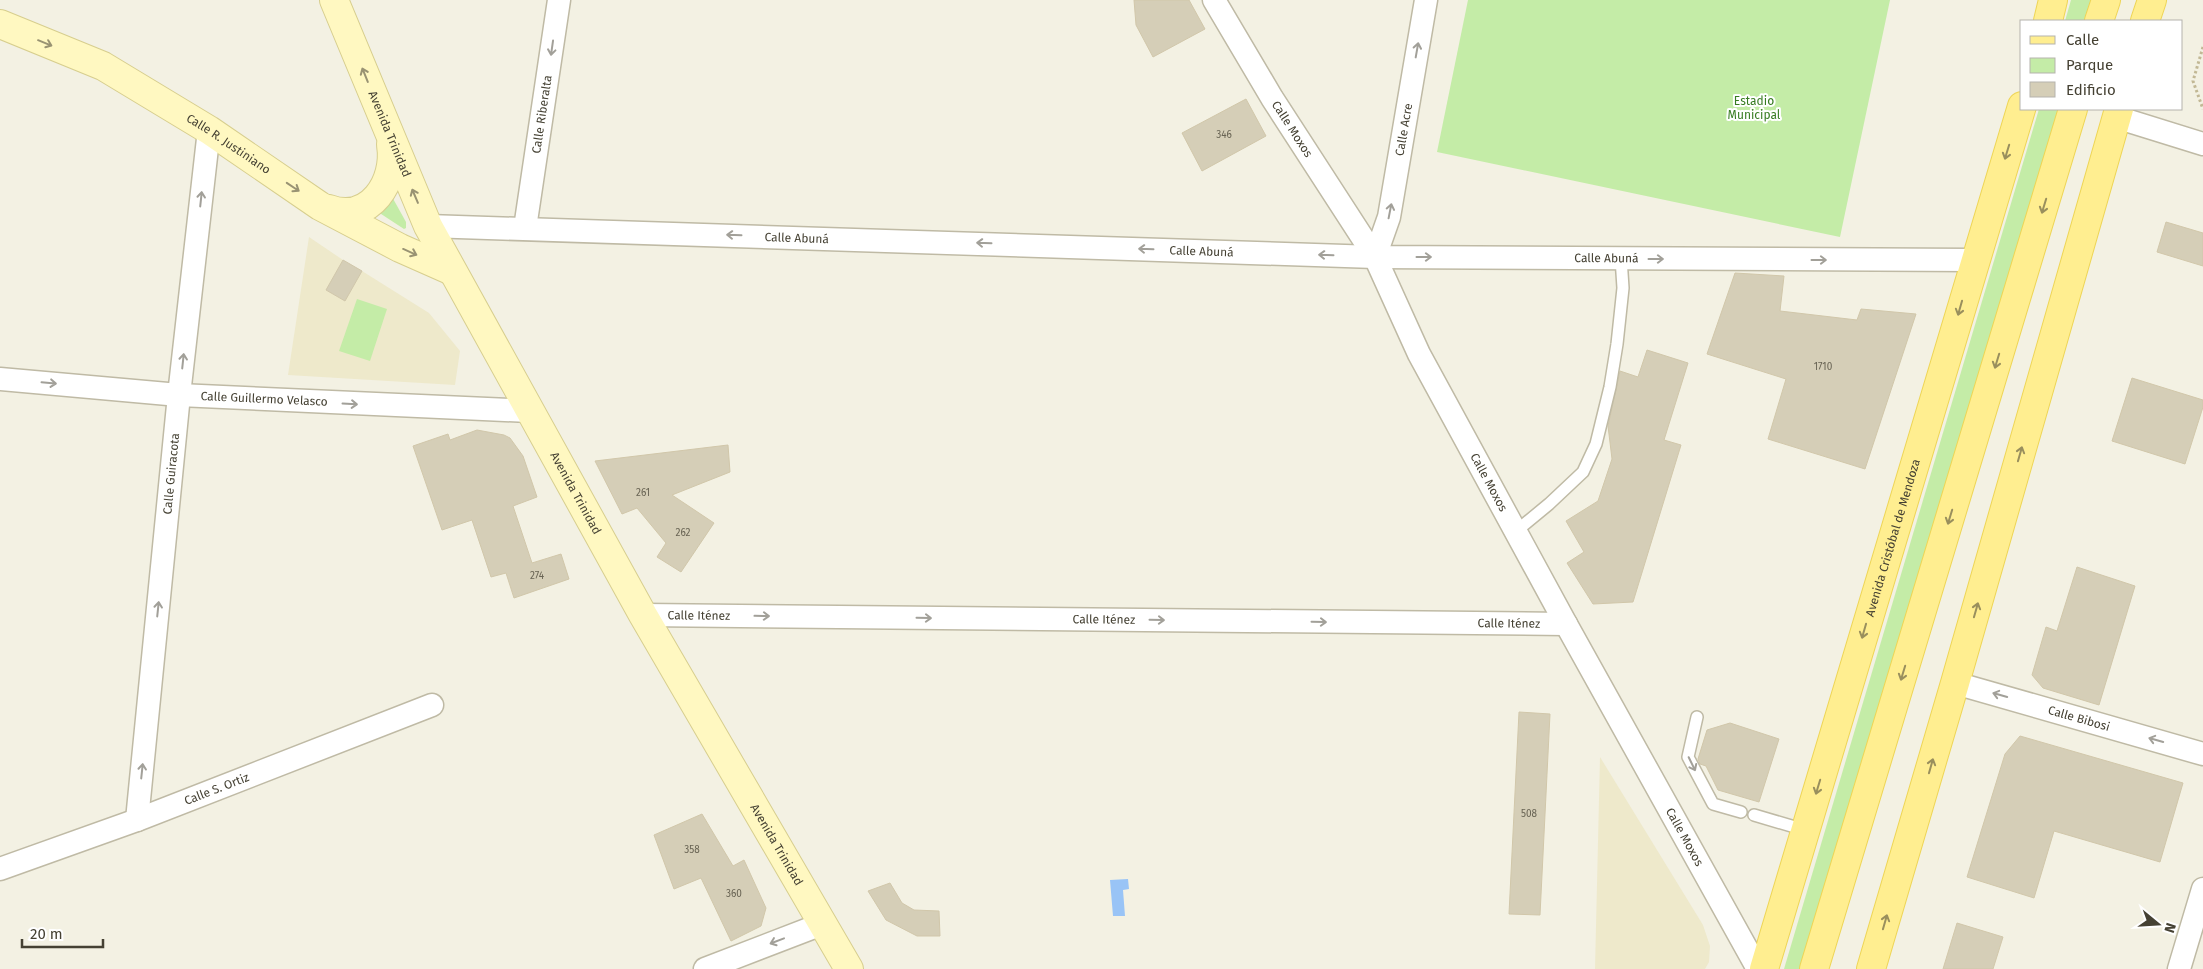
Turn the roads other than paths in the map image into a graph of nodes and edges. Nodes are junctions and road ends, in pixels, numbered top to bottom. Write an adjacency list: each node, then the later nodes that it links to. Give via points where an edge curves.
1 (334, 0): 16 (main road, Avenida Trinidad, one-way to 1)
2 (559, 0): 20 (street, Calle Riberalta, one-way to 20)
3 (1214, 0): 21 (street, Calle Moxos, via 1272,98)
4 (1426, 0): 21 (street, Calle Acre, one-way to 4, via 1389,217)
5 (2053, 0): 8 (main road)
6 (2106, 0): 9 (main road)
7 (2152, 0): 10 (main road)
8 (2048, 20)
9 (2099, 20)
10 (2146, 20)
11 (0, 24): 15 (main road, Calle R. Justiniano, one-way to 15, via 103,66)
12 (2021, 110): 23 (main road, Avenida Cristóbal de Mendoza, one-way to 23)
13 (2073, 110): 46 (main road, one-way to 46)
14 (2118, 113): 17 (street); 31 (main road, one-way to 14)
15 (209, 130): 18 (main road, Calle R. Justiniano, one-way to 18); 26 (street, Calle Guiracota, one-way to 15)
16 (390, 136): 18 (main road, via 392,168 388,182 374,201 355,212 346,213); 19 (main road, Avenida Trinidad, one-way to 16)
17 (2203, 144)
18 (320, 206): 24 (main road, Calle R. Justiniano, one-way to 24)
19 (428, 226): 20 (street, Calle Abuná); 24 (main road, Avenida Trinidad)
20 (525, 228): 21 (street, Calle Abuná, one-way to 20)
21 (1375, 257): 22 (street, Calle Abuná, one-way to 22); 28 (street, Calle Moxos, via 1419,354)
22 (1621, 258): 23 (street, Calle Abuná, one-way to 23); 28 (lane, via 1623,288 1618,344 1596,444 1583,472)
23 (1974, 260): 38 (main road, Avenida Cristóbal de Mendoza, one-way to 38)
24 (452, 271): 27 (main road, Avenida Trinidad)
25 (0, 379): 26 (street, Calle Guillermo Velasco, one-way to 26)
26 (180, 395): 27 (street, Calle Guillermo Velasco, one-way to 27); 37 (street, Calle Guiracota, one-way to 26)
27 (529, 411): 29 (main road, Avenida Trinidad)
28 (1515, 532): 30 (street, Calle Moxos)
29 (643, 615): 30 (street, Calle Iténez, one-way to 30); 41 (main road, Avenida Trinidad)
30 (1566, 624): 44 (street, Calle Moxos)
31 (1955, 683): 34 (street, Calle Bibosi, one-way to 31); 47 (main road, one-way to 31)
32 (432, 705): 37 (street, Calle S. Ortiz)
33 (1697, 717): 35 (lane, one-way to 35, via 1688,757 1713,804)
34 (2203, 754)
35 (1741, 812)
36 (1754, 815): 38 (lane)
37 (137, 820): 39 (street, Calle S. Ortiz)
38 (1806, 830): 45 (main road, Avenida Cristóbal de Mendoza)
39 (0, 869)
40 (2203, 889): 48 (street)
41 (822, 924): 42 (street, one-way to 42); 43 (main road, Avenida Trinidad)
42 (705, 969)
43 (850, 969)
44 (1758, 969)
45 (1764, 969)
46 (1814, 969)
47 (1871, 969)
48 (2179, 969)

